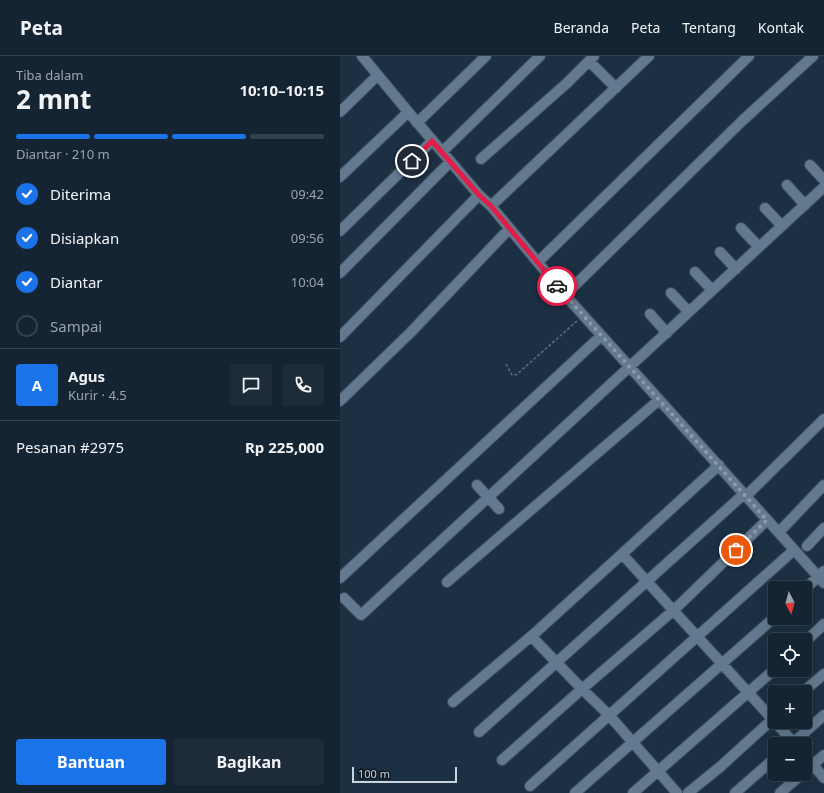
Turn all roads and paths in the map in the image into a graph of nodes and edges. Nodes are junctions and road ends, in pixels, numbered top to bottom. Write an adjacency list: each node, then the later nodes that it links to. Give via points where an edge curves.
1 (362, 56): 8 (street)
2 (486, 56): 12 (street)
3 (540, 56): 14 (street)
4 (649, 56): 9 (street)
5 (749, 56): 32 (street)
6 (813, 56): 38 (street, via 742,121)
7 (592, 58): 9 (street); 15 (street)
8 (378, 75): 10 (street); 11 (street)
9 (616, 88): 24 (street)
10 (340, 112)
11 (408, 115): 12 (street); 18 (street)
12 (417, 123): 13 (street)
13 (432, 141): 14 (street); 29 (street)
14 (442, 152): 16 (street)
15 (481, 159)
16 (450, 162): 22 (street); 35 (street)
17 (810, 165): 19 (street)
18 (340, 177)
19 (824, 180)
20 (787, 185): 23 (street)
21 (824, 187): 23 (street)
22 (479, 195): 24 (street); 44 (street)
23 (805, 205): 26 (street)
24 (491, 206): 28 (street)
25 (765, 208): 26 (street)
26 (782, 226): 30 (street)
27 (741, 228): 30 (street)
28 (509, 229): 32 (street); 48 (street)
29 (340, 231)
30 (759, 247): 33 (street)
31 (720, 252): 33 (street)
32 (538, 262): 38 (street)
33 (736, 269): 36 (street)
34 (695, 272): 36 (street)
35 (340, 273)
36 (712, 290): 39 (street)
37 (671, 293): 39 (street)
38 (565, 295): 41 (street)
39 (689, 312): 42 (street)
40 (650, 314): 42 (street)
41 (583, 315): 43 (street); 45 (path, via 516,375 512,375)
42 (667, 332): 46 (street)
43 (601, 336): 46 (street); 63 (street)
44 (340, 337)
45 (506, 364)
46 (630, 367): 47 (street); 54 (street)
47 (659, 400): 50 (street); 65 (street)
48 (340, 401)
49 (824, 419): 53 (street)
50 (719, 465): 53 (street); 61 (street)
51 (477, 485): 54 (street)
52 (824, 485): 58 (street)
53 (745, 495): 56 (street); 64 (street)
54 (489, 497): 55 (street); 67 (street, via 361,615)
55 (499, 509)
56 (767, 520): 58 (street); 68 (street)
57 (824, 528): 59 (street)
58 (779, 532): 60 (street)
59 (807, 546)
60 (794, 550): 62 (street); 73 (street)
61 (622, 554): 64 (street); 72 (street)
62 (822, 577): 66 (street)
63 (340, 578)
64 (647, 581): 68 (street); 74 (street)
65 (447, 582)
66 (812, 584)
67 (344, 598)
68 (674, 610): 73 (street); 79 (street)
69 (768, 623): 75 (street)
70 (824, 624): 71 (street)
71 (812, 635)
72 (531, 636): 74 (street); 81 (street)
73 (698, 637): 75 (street); 83 (street)
74 (556, 663): 79 (street); 87 (street)
75 (722, 665): 80 (street); 90 (street)
76 (824, 674): 78 (street)
77 (768, 675): 80 (street)
78 (811, 685)
79 (582, 689): 83 (street); 92 (street)
80 (749, 692): 82 (street); 95 (street)
81 (453, 702)
82 (768, 712)
83 (609, 715): 90 (street); 98 (street)
84 (824, 715): 89 (street)
85 (768, 726): 102 (street)
86 (782, 729): 88 (street)
87 (479, 732)
88 (788, 737)
89 (801, 737)
90 (634, 743): 95 (street); 99 (street)
91 (824, 755): 94 (street)
92 (502, 760)
93 (768, 764): 103 (street)
94 (813, 765): 96 (street)
95 (658, 772): 100 (street); 101 (street)
96 (824, 778)
97 (794, 781): 104 (street)
98 (530, 786)
99 (576, 793)
100 (633, 793)
101 (677, 793)
102 (688, 793)
103 (735, 793)
104 (780, 793)

